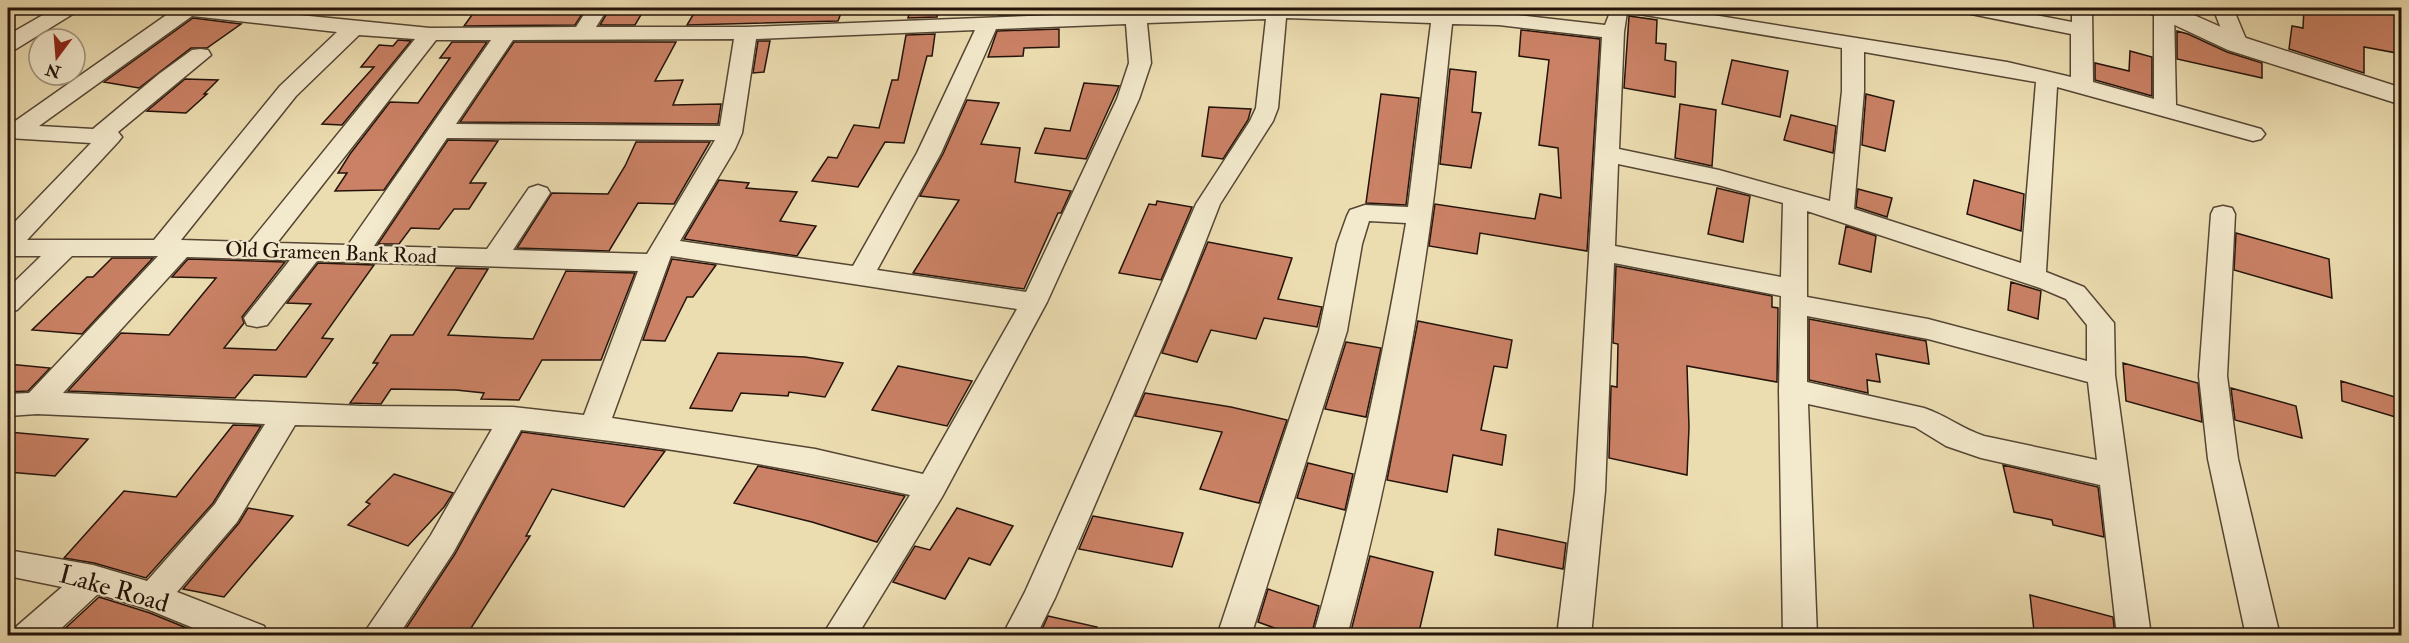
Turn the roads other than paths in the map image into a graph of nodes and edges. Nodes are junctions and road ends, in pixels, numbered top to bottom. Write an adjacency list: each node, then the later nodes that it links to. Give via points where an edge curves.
1 (69, 8): 25 (street)
2 (184, 8): 18 (street); 33 (street)
3 (598, 8): 21 (street)
4 (1634, 8): 14 (street)
5 (1971, 8): 19 (street)
6 (2082, 8): 19 (street)
7 (2223, 8): 26 (street)
8 (2161, 9): 26 (street); 31 (street)
9 (1277, 10): 10 (street); 13 (street); 74 (street, via 1263,120 1216,186 1039,598)
10 (1387, 12): 15 (street)
11 (1500, 13): 15 (street); 16 (street)
12 (1038, 15): 13 (street); 17 (street)
13 (1136, 16): 55 (street, via 1140,63 1128,99)
14 (1755, 17): 24 (street)
15 (1442, 19): 42 (street)
16 (1617, 20): 37 (street)
17 (988, 24): 22 (street); 52 (street, via 928,153)
18 (354, 28): 23 (street); 45 (street, via 288,91)
19 (2081, 30): 29 (street)
20 (507, 33): 21 (street); 23 (street); 32 (street)
21 (583, 33): 22 (street)
22 (746, 33): 34 (street)
23 (430, 34): 46 (street)
24 (1853, 43): 28 (street); 40 (street, via 1853,91)
25 (8, 44)
26 (2237, 44): 30 (street)
27 (200, 55): 36 (street)
28 (2046, 78): 29 (street); 53 (street)
29 (2082, 86): 31 (street)
30 (2402, 97)
31 (2165, 109): 35 (street)
32 (439, 131): 34 (street); 49 (street)
33 (11, 132): 36 (street)
34 (730, 133): 50 (street)
35 (2253, 134)
36 (99, 136): 43 (street, via 110,137)
37 (1606, 154): 39 (street); 48 (street)
38 (538, 193): 51 (street)
39 (1795, 198): 40 (street); 54 (street)
40 (1841, 213): 53 (street)
41 (2223, 214): 80 (street, via 2213,376 2223,459)
42 (1419, 216): 75 (street, via 1359,216 1341,307); 76 (street, via 1394,363 1354,554)
43 (8, 246): 44 (street, Old Grameen Bank Road)
44 (66, 248): 45 (street, Old Grameen Bank Road); 56 (street)
45 (171, 248): 46 (street, Old Grameen Bank Road); 60 (street)
46 (257, 251): 47 (street, Old Grameen Bank Road)
47 (311, 252): 49 (street, Old Grameen Bank Road); 57 (street)
48 (1601, 252): 54 (street); 77 (street, via 1590,491)
49 (356, 253): 51 (street, Old Grameen Bank Road)
50 (659, 255): 51 (street, Old Grameen Bank Road); 52 (street, Old Grameen Bank Road); 64 (street)
51 (495, 257)
52 (861, 276): 55 (street, Old Grameen Bank Road)
53 (2033, 277): 58 (street, via 2075,293 2100,323)
54 (1794, 296): 58 (street); 59 (street)
55 (1034, 302): 66 (street)
56 (8, 303)
57 (257, 318)
58 (2101, 375): 65 (street)
59 (1793, 390): 65 (street, via 1903,412 1981,447); 78 (street)
60 (37, 403): 61 (street); 62 (street)
61 (8, 405)
62 (286, 413): 63 (street); 69 (street, via 226,513)
63 (513, 418): 64 (street); 72 (street, via 442,544)
64 (594, 426): 66 (street, via 815,461)
65 (2114, 476): 79 (street)
66 (931, 488): 73 (street)
67 (8, 563): 68 (street, Lake Road)
68 (93, 579): 69 (street, Lake Road); 70 (street)
69 (153, 597): 71 (street, Lake Road)
70 (29, 636)
71 (252, 636)
72 (379, 636)
73 (839, 636)
74 (1019, 636)
75 (1234, 636)
76 (1330, 636)
77 (1574, 636)
78 (1800, 636)
79 (2134, 636)
80 (2263, 636)

